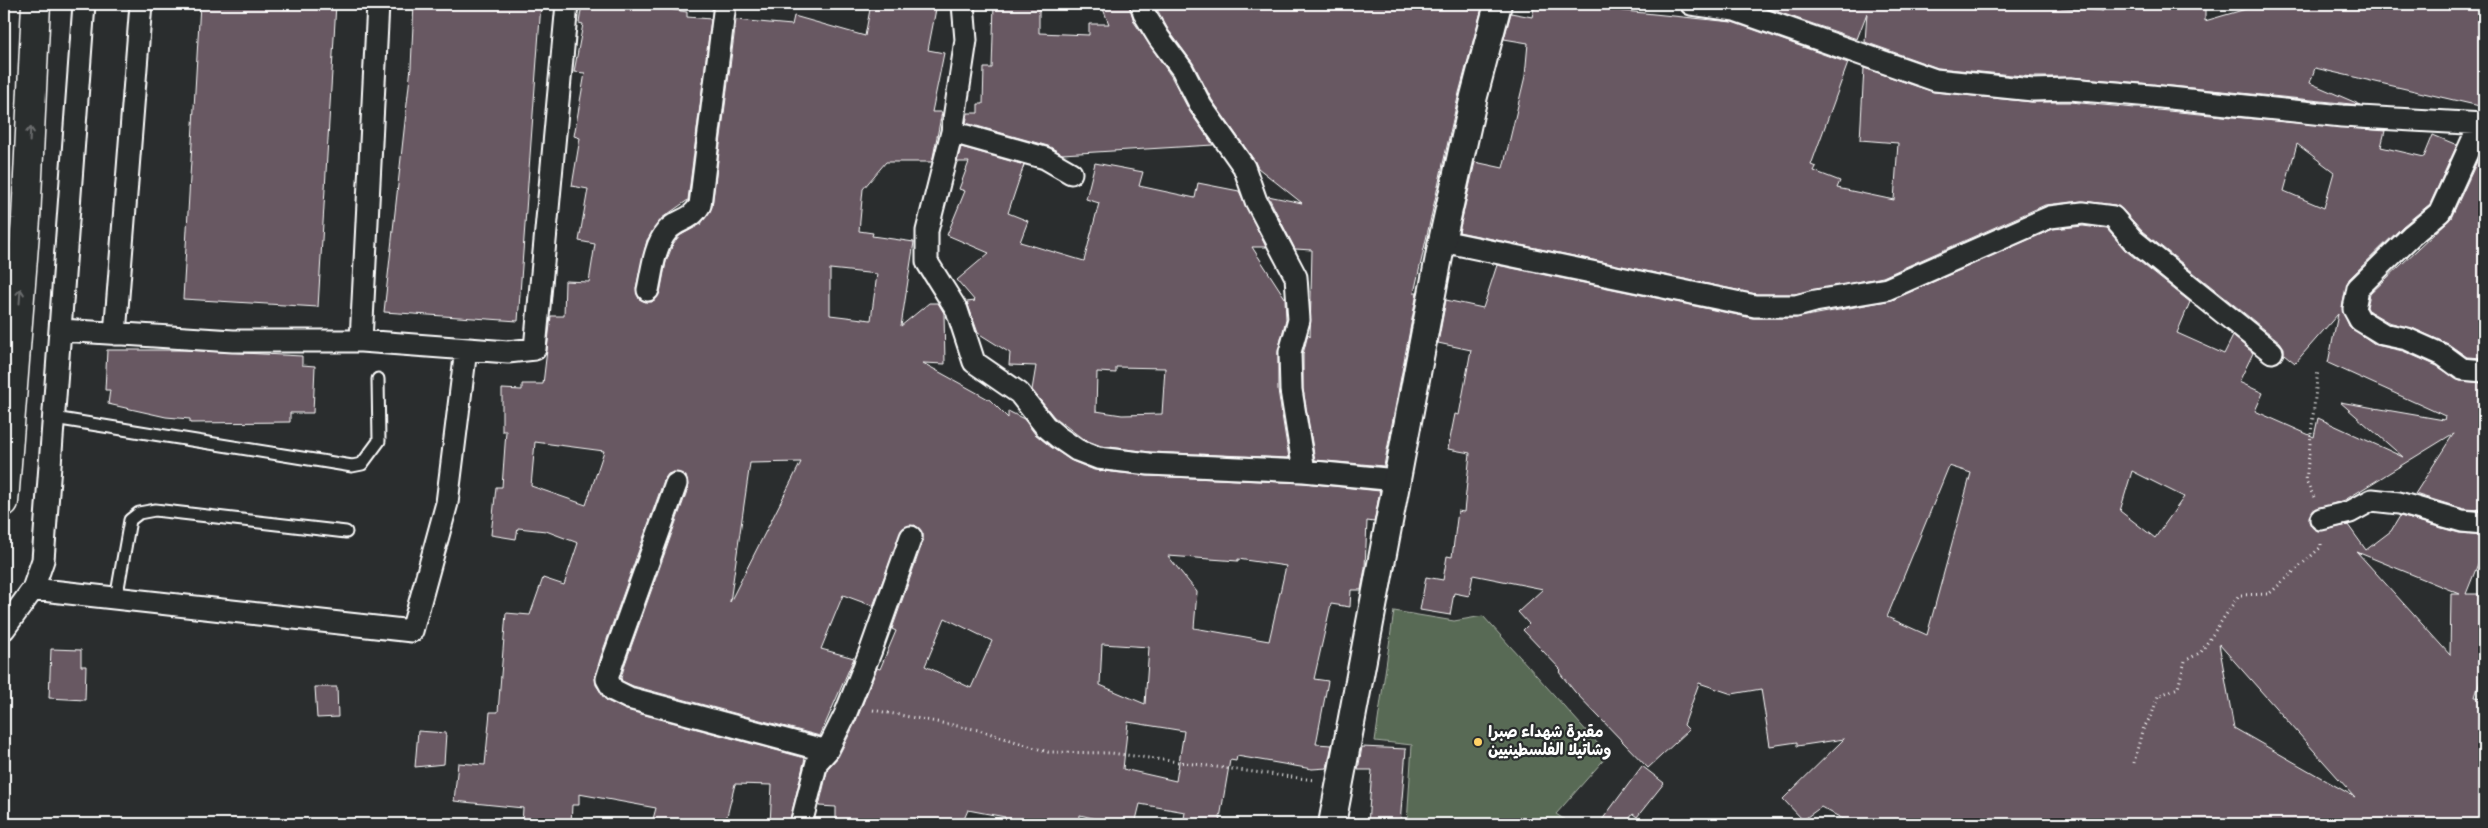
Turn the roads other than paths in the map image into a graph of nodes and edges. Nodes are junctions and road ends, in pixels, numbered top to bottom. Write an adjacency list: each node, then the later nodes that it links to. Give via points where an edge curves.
1 (36, 4): 27 (main road, one-way to 1, via 26,219)
2 (84, 4): 16 (street)
3 (141, 4): 17 (street)
4 (378, 4): 18 (street)
5 (567, 4): 19 (street, via 535,349 508,352)
6 (725, 4): 15 (street, via 700,204 694,215 668,230 659,242)
7 (963, 4): 12 (street, via 966,40)
8 (1141, 4): 24 (street, via 1201,106 1244,167 1256,201 1296,278 1299,320 1290,352 1291,390)
9 (1498, 4): 14 (street)
10 (1691, 4): 11 (street, via 1735,10 1935,80 2033,90 2133,94 2342,116)
11 (2482, 124): 21 (street, via 2440,212 2358,288 2354,310 2360,320 2383,334 2407,339 2443,355 2462,369)
12 (952, 132): 13 (street, via 1044,158); 24 (street, via 927,231 927,262 957,310 974,362 1019,393 1058,437 1092,457 1149,464)
13 (1070, 173)
14 (1442, 241): 20 (street, via 1756,306 1796,306 1887,289 2050,216 2083,212 2113,216 2133,240); 25 (street)
15 (648, 290)
16 (61, 330): 17 (street); 23 (street)
17 (115, 334): 18 (street, via 233,341)
18 (361, 341): 19 (street)
19 (466, 349): 33 (street, via 447,502 412,632)
20 (2272, 352)
21 (2484, 371)
22 (378, 379): 23 (lane, via 379,441 362,464 352,466)
23 (54, 418): 32 (street, via 46,537)
24 (1304, 471): 25 (street)
25 (1396, 480): 37 (street)
26 (676, 484): 35 (street, via 613,660 608,679 613,690 629,698)
27 (4, 502)
28 (2321, 519): 29 (street, via 2350,512 2372,500)
29 (2484, 523)
30 (346, 532): 33 (lane, via 155,510 139,513 130,520)
31 (911, 537): 35 (street, via 851,699)
32 (34, 589): 33 (street); 34 (street)
33 (116, 599)
34 (4, 629)
35 (827, 751): 36 (street, via 817,762)
36 (801, 824)
37 (1332, 824)

